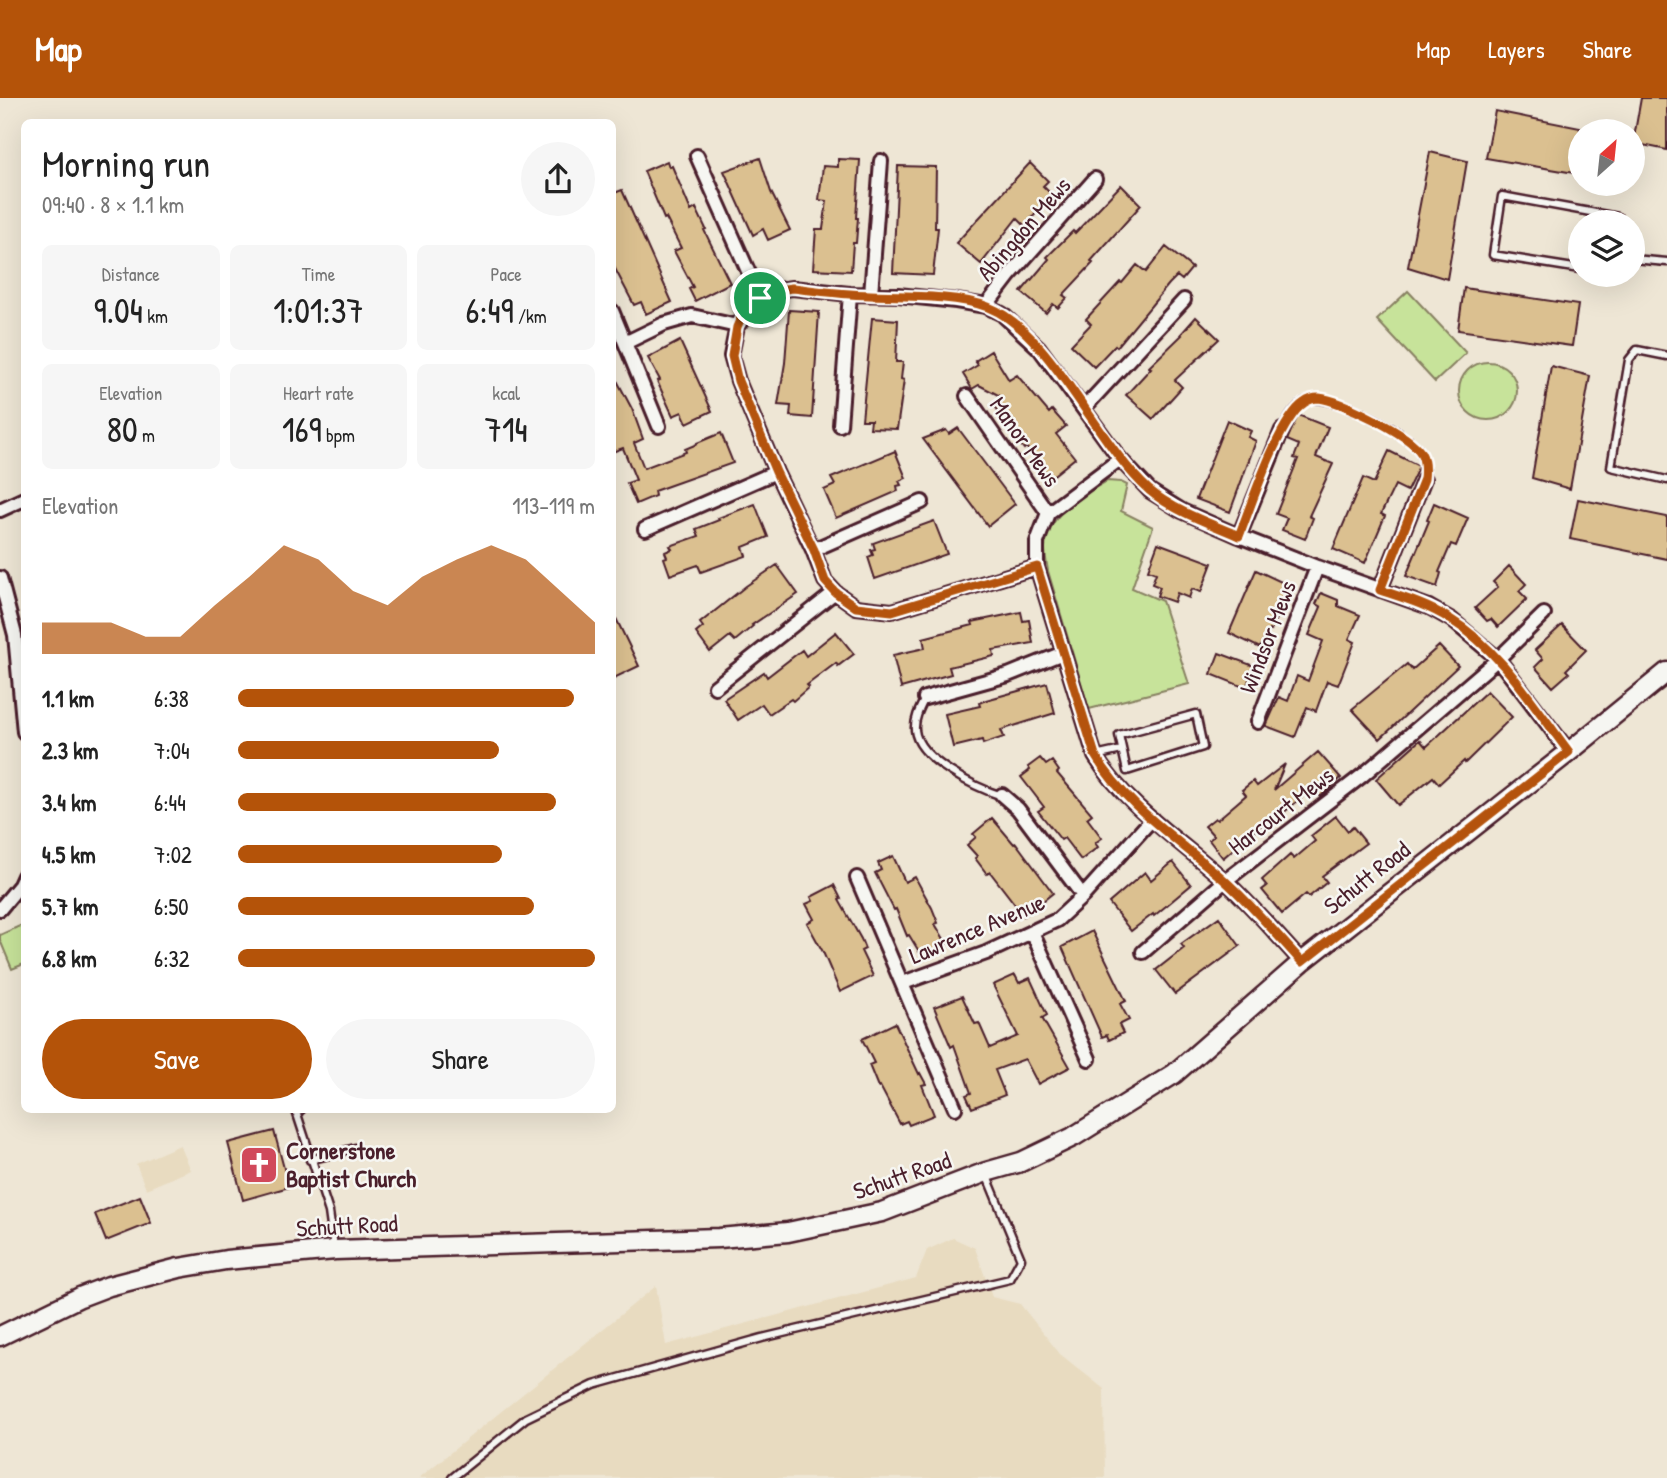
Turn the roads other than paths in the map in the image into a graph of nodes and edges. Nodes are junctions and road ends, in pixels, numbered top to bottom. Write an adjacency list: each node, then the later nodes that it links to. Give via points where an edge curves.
1 (697, 156): 10 (street)
2 (881, 161): 9 (street)
3 (1095, 179): 12 (street, Abingdon Mews)
4 (1579, 210): 7 (lane, via 1502,196 1493,255)
5 (1645, 260): 6 (lane)
6 (1667, 262)
7 (1568, 268)
8 (850, 294): 9 (street); 10 (street, via 792,288); 19 (street)
9 (871, 295): 12 (street)
10 (760, 298): 14 (street)
11 (1184, 300): 18 (street)
12 (986, 306): 18 (street, via 1002,314 1039,348)
13 (616, 319): 15 (street)
14 (737, 327): 15 (street, via 692,316); 23 (street, via 732,356 735,369)
15 (627, 342): 20 (street)
16 (1667, 356): 25 (lane, via 1637,349 1629,360 1611,467)
17 (967, 397): 29 (street, Manor Mews)
18 (1084, 408): 22 (street)
19 (840, 425)
20 (659, 426)
21 (1282, 430): 24 (lane, via 1306,401 1330,401 1387,425 1407,439 1421,453); 31 (street)
22 (1120, 459): 29 (street); 31 (street, via 1150,491)
23 (776, 472): 30 (street); 32 (street)
24 (1424, 479): 36 (street)
25 (1667, 480)
26 (21, 500): 28 (street)
27 (922, 502): 32 (street)
28 (0, 510)
29 (1048, 513): 33 (street, via 1037,542)
30 (645, 529)
31 (1239, 536): 34 (street)
32 (814, 550): 37 (street, via 825,581)
33 (1037, 567): 37 (street, via 892,611 856,607); 40 (street)
34 (1317, 567): 36 (street); 46 (street, Windsor Mews)
35 (0, 578): 39 (street)
36 (1380, 590): 42 (street, via 1452,620)
37 (835, 592): 44 (street)
38 (1544, 614): 42 (street, Harcourt Mews)
39 (20, 634): 41 (street)
40 (1063, 653): 45 (street, via 1008,675); 49 (street)
41 (21, 658)
42 (1498, 659): 48 (street); 53 (street, Harcourt Mews, via 1363,775)
43 (1667, 672): 48 (street, Schutt Road)
44 (715, 687)
45 (925, 698): 50 (lane, via 915,731 921,744 958,776)
46 (1258, 722)
47 (1122, 750): 47 (lane, via 1119,736 1196,714 1203,747 1127,771); 49 (lane)
48 (1569, 752): 59 (street, Schutt Road)
49 (1095, 755): 51 (street, via 1107,775)
50 (1003, 796): 55 (street, via 1018,809)
51 (1152, 819): 53 (street); 55 (street, Lawrence Avenue)
52 (857, 878): 60 (street)
53 (1225, 881): 58 (street, Harcourt Mews); 59 (street)
54 (21, 883): 56 (street)
55 (1083, 896): 57 (street, Lawrence Avenue, via 1057,920)
56 (0, 909)
57 (1032, 933): 60 (street, Lawrence Avenue); 61 (street)
58 (1143, 952)
59 (1302, 962): 66 (street, Schutt Road, via 1146,1094 1073,1137 1021,1162)
60 (903, 983): 62 (street)
61 (1089, 1059)
62 (955, 1108)
63 (297, 1113): 65 (lane)
64 (355, 1148): 65 (lane)
65 (310, 1160): 67 (lane, via 329,1212)
66 (986, 1172): 67 (street, Schutt Road, via 882,1212 788,1232); 69 (lane, via 1021,1259 1010,1279 762,1338 594,1385 526,1418)
67 (335, 1250): 68 (street, Schutt Road, via 250,1256 144,1276 80,1297)
68 (0, 1336)
69 (452, 1478)

